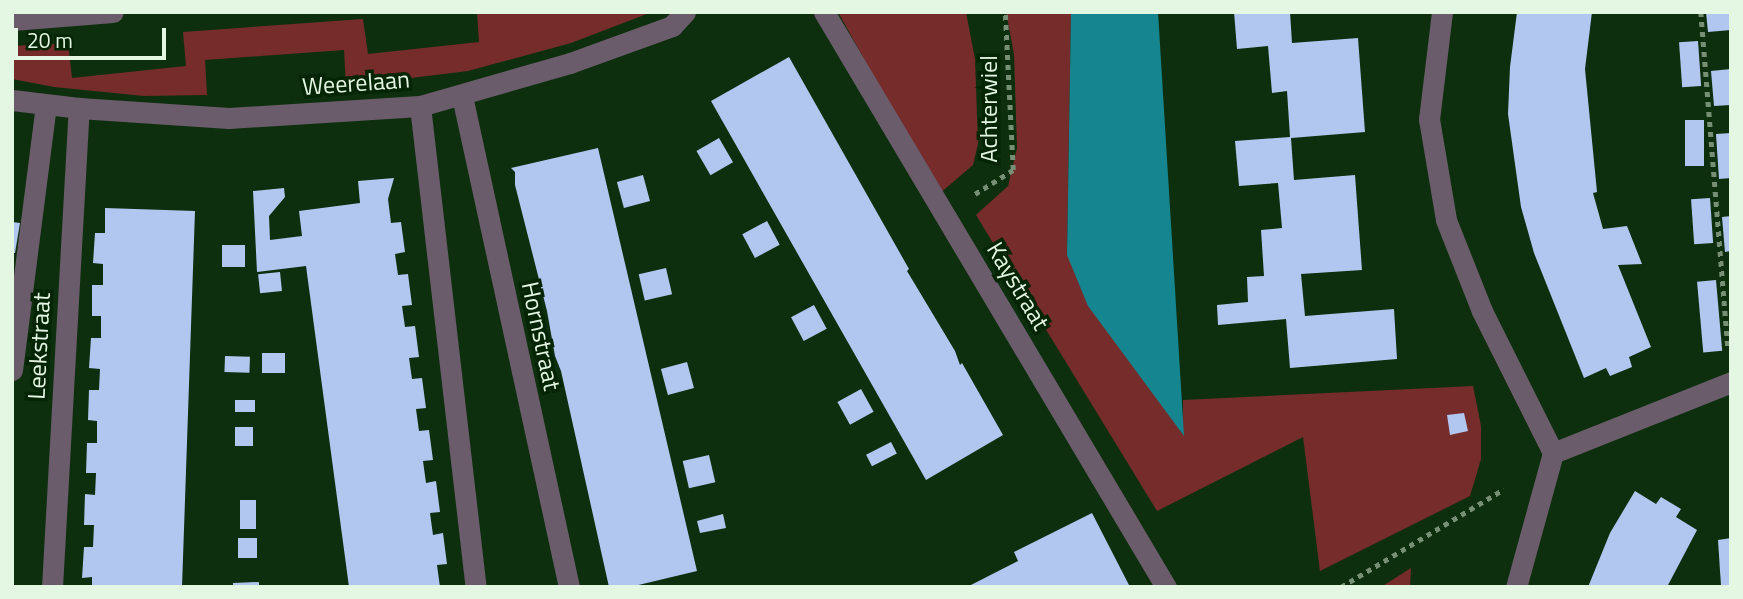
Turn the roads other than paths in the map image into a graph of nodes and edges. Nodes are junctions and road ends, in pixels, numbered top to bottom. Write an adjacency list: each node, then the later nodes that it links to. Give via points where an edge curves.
1 (113, 12): 5 (street)
2 (685, 12): 6 (street, Weerelaan, via 673,26)
3 (824, 12): 17 (street, Kaystraat)
4 (1442, 12): 13 (street, via 1429,119 1446,220 1482,311)
5 (12, 20)
6 (462, 96): 9 (street, Weerelaan); 16 (street, Hornstraat)
7 (12, 100): 8 (street, Weerelaan)
8 (46, 105): 10 (street, Weerelaan); 11 (street, Leekstraat)
9 (420, 106): 10 (street, Weerelaan, via 229,118); 15 (street)
10 (79, 108): 14 (street, Leekstraat)
11 (12, 370)
12 (1731, 382): 13 (street)
13 (1553, 453): 18 (street)
14 (52, 587)
15 (476, 587)
16 (569, 587)
17 (1166, 587)
18 (1516, 587)

